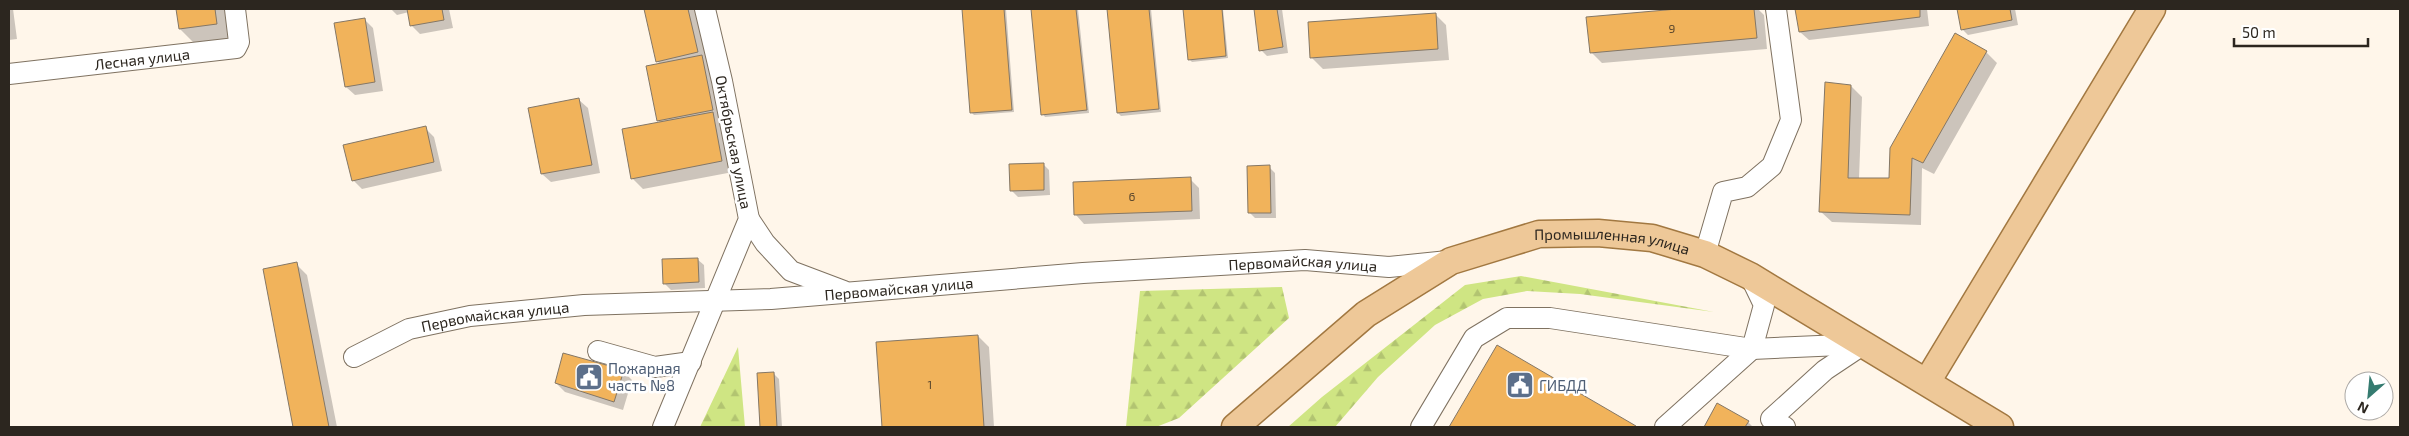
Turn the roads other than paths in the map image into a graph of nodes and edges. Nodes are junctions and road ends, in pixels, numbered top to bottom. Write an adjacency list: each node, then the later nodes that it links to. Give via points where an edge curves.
1 (235, 9): 5 (street, Лесная улица, via 239,42 236,48)
2 (705, 9): 6 (street, Октябрьская улица)
3 (1776, 9): 7 (street, via 1791,120 1772,166 1747,187 1723,192)
4 (2152, 9): 17 (main road)
5 (9, 74)
6 (749, 219): 10 (street, via 765,243 791,271); 11 (street, Октябрьская улица)
7 (1705, 254): 8 (main road, Промышленная улица, via 1652,238 1598,233 1539,234); 9 (main road, Промышленная улица)
8 (1451, 261): 10 (street, Первомайская улица, via 1389,267 1296,261 1084,273); 20 (main road, Промышленная улица, via 1366,314)
9 (1750, 276): 12 (main road, Промышленная улица); 13 (street, via 1764,305)
10 (848, 293): 11 (street, Первомайская улица)
11 (716, 300): 15 (street, Первомайская улица, via 584,305 470,316 409,329); 16 (street, Октябрьская улица)
12 (1864, 344): 13 (street); 17 (main road, Промышленная улица); 18 (street, via 1826,370)
13 (1752, 349): 21 (street, via 1550,318 1506,318 1474,338); 22 (street)
14 (598, 351): 16 (street, via 655,367)
15 (354, 357)
16 (691, 362): 19 (street, Октябрьская улица)
17 (1927, 382): 23 (main road, Промышленная улица)
18 (1774, 425)
19 (663, 427)
20 (1235, 427)
21 (1422, 427)
22 (1665, 427)
23 (1999, 427)

